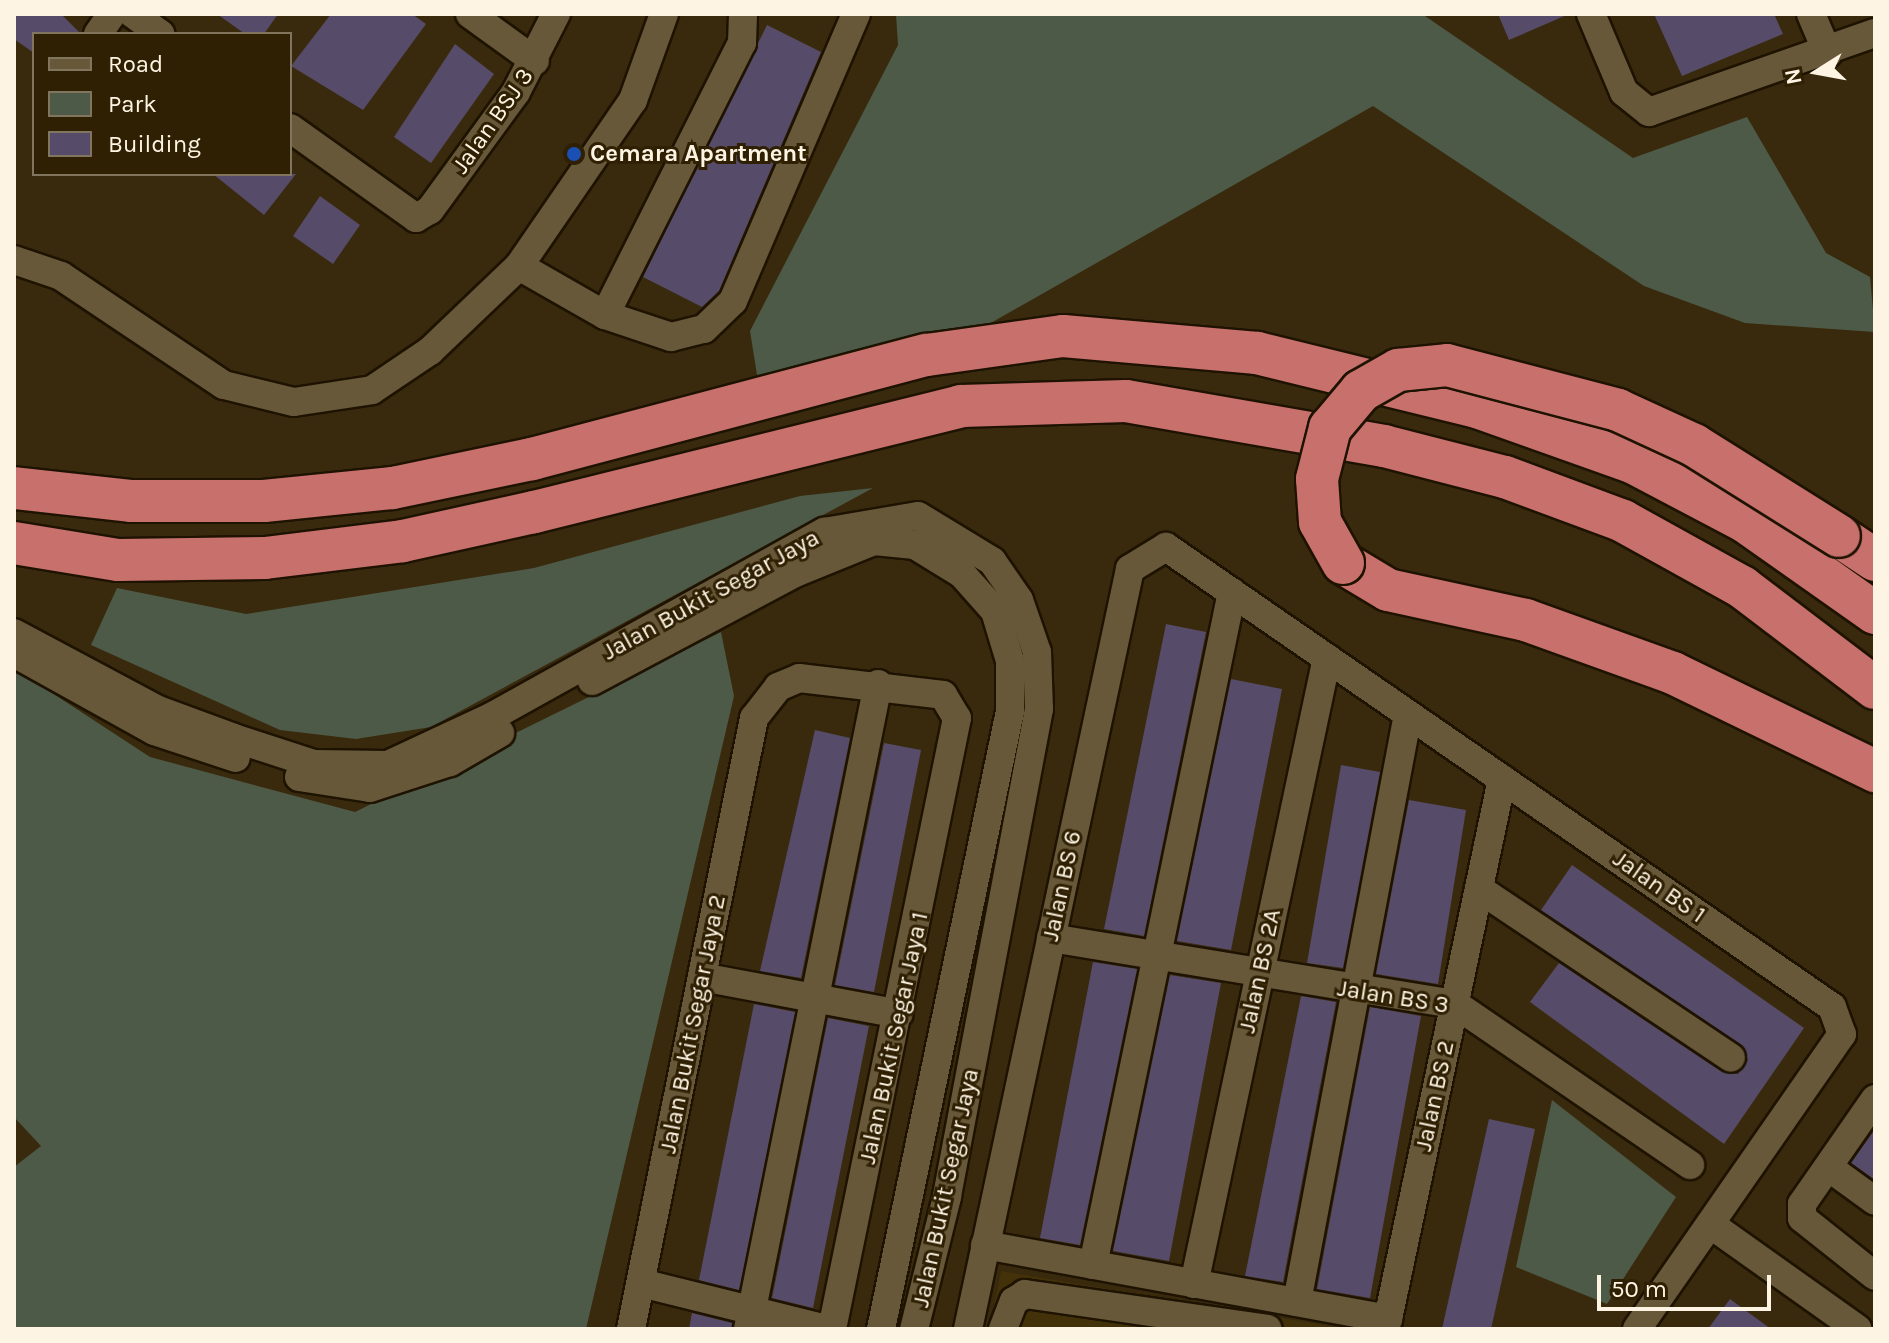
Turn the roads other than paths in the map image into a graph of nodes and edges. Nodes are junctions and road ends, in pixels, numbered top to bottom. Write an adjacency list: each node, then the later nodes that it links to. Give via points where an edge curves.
1 (112, 14): 10 (street)
2 (133, 14): 11 (street)
3 (470, 14): 14 (street)
4 (556, 14): 14 (street, Jalan BSJ 3)
5 (664, 14): 17 (street, via 633,100)
6 (743, 14): 18 (street, via 742,43)
7 (856, 14): 18 (street, via 733,301 704,329 671,337)
8 (1591, 14): 13 (street, via 1624,92 1649,112 1666,111)
9 (1811, 14): 13 (street)
10 (99, 32)
11 (158, 32)
12 (1875, 33): 13 (street)
13 (1828, 54)
14 (535, 61): 15 (street, Jalan BSJ 3, via 430,210 416,218)
15 (292, 129)
16 (14, 260): 17 (street, via 61,276 224,385 294,402 372,390 430,351)
17 (519, 266): 18 (street)
18 (605, 315)
19 (14, 470): 21 (highway)
20 (14, 488): 21 (highway)
21 (132, 501): 26 (highway, via 264,501 393,488 532,459 927,355 1063,336 1257,353 1477,407 1634,463 1746,522)
22 (14, 543): 31 (highway, via 118,560 265,558 403,541 961,406 1126,401 1235,415 1505,477 1623,521 1742,587)
23 (1166, 547): 25 (street, Jalan BS 1); 37 (street, Jalan BS 6, via 1130,569)
24 (1875, 560): 34 (highway, bridge, via 1694,445 1618,410 1511,376 1447,365 1398,370 1361,391 1330,428 1317,479 1320,522 1343,563 1388,590 1526,620 1673,673)
25 (1232, 592): 29 (street, Jalan BS 1); 38 (street)
26 (1875, 613)
27 (14, 633): 61 (street, Jalan Bukit Segar Jaya, via 158,710 234,738 314,764 388,765 493,716 824,532 918,516 992,561 1019,600 1037,652 1039,709 947,1197)
28 (14, 653): 60 (street, Jalan Bukit Segar Jaya, via 154,731 288,774 370,788 450,762 835,554 874,541 915,545 962,574 995,611 1010,661 1010,711)
29 (1327, 658): 32 (street, Jalan BS 1); 39 (street, Jalan BS 2A)
30 (878, 684): 33 (street, Jalan Bukit Segar Jaya 1, via 799,678 778,687); 42 (street); 44 (street, Jalan Bukit Segar Jaya 1, via 943,695 957,718 956,747)
31 (1875, 688)
32 (1408, 714): 35 (street, Jalan BS 1); 41 (street)
33 (754, 718): 40 (street, Jalan Bukit Segar Jaya 2)
34 (1875, 771)
35 (1502, 779): 36 (street, Jalan BS 2); 50 (street, Jalan BS 1, via 1832,1007 1842,1034)
36 (1479, 889): 43 (street, Jalan BS 2); 45 (street)
37 (1051, 938): 38 (street, Jalan BS 3); 51 (street, Jalan BS 6)
38 (1154, 957): 39 (street, Jalan BS 3); 52 (street)
39 (1259, 976): 41 (street, Jalan BS 3); 55 (street, Jalan BS 2A)
40 (702, 977): 42 (street); 54 (street, Jalan Bukit Segar Jaya 2)
41 (1355, 990): 43 (street, Jalan BS 3); 56 (street)
42 (815, 1002): 44 (street); 57 (street)
43 (1455, 1004): 47 (street, Jalan BS 3); 56 (street, Jalan BS 2, via 1388,1319)
44 (899, 1014): 59 (street, Jalan Bukit Segar Jaya 1)
45 (1731, 1058)
46 (1875, 1099): 48 (street)
47 (1690, 1165)
48 (1831, 1169): 49 (street); 53 (street, via 1802,1204 1802,1218)
49 (1875, 1201)
50 (1710, 1224): 65 (street, Jalan BS 1); 66 (street)
51 (985, 1245): 52 (street); 62 (street, Jalan BS 6)
52 (1093, 1265): 55 (street)
53 (1875, 1276)
54 (641, 1283): 57 (street); 58 (street, Jalan Bukit Segar Jaya 2)
55 (1194, 1284): 56 (street)
56 (1297, 1302)
57 (750, 1320): 59 (street)
58 (631, 1329)
59 (830, 1329)
60 (881, 1329)
61 (914, 1329)
62 (968, 1329)
63 (1003, 1329): 64 (street, via 1014,1301 1025,1294)
64 (1267, 1329)
65 (1637, 1329)
66 (1858, 1329)

